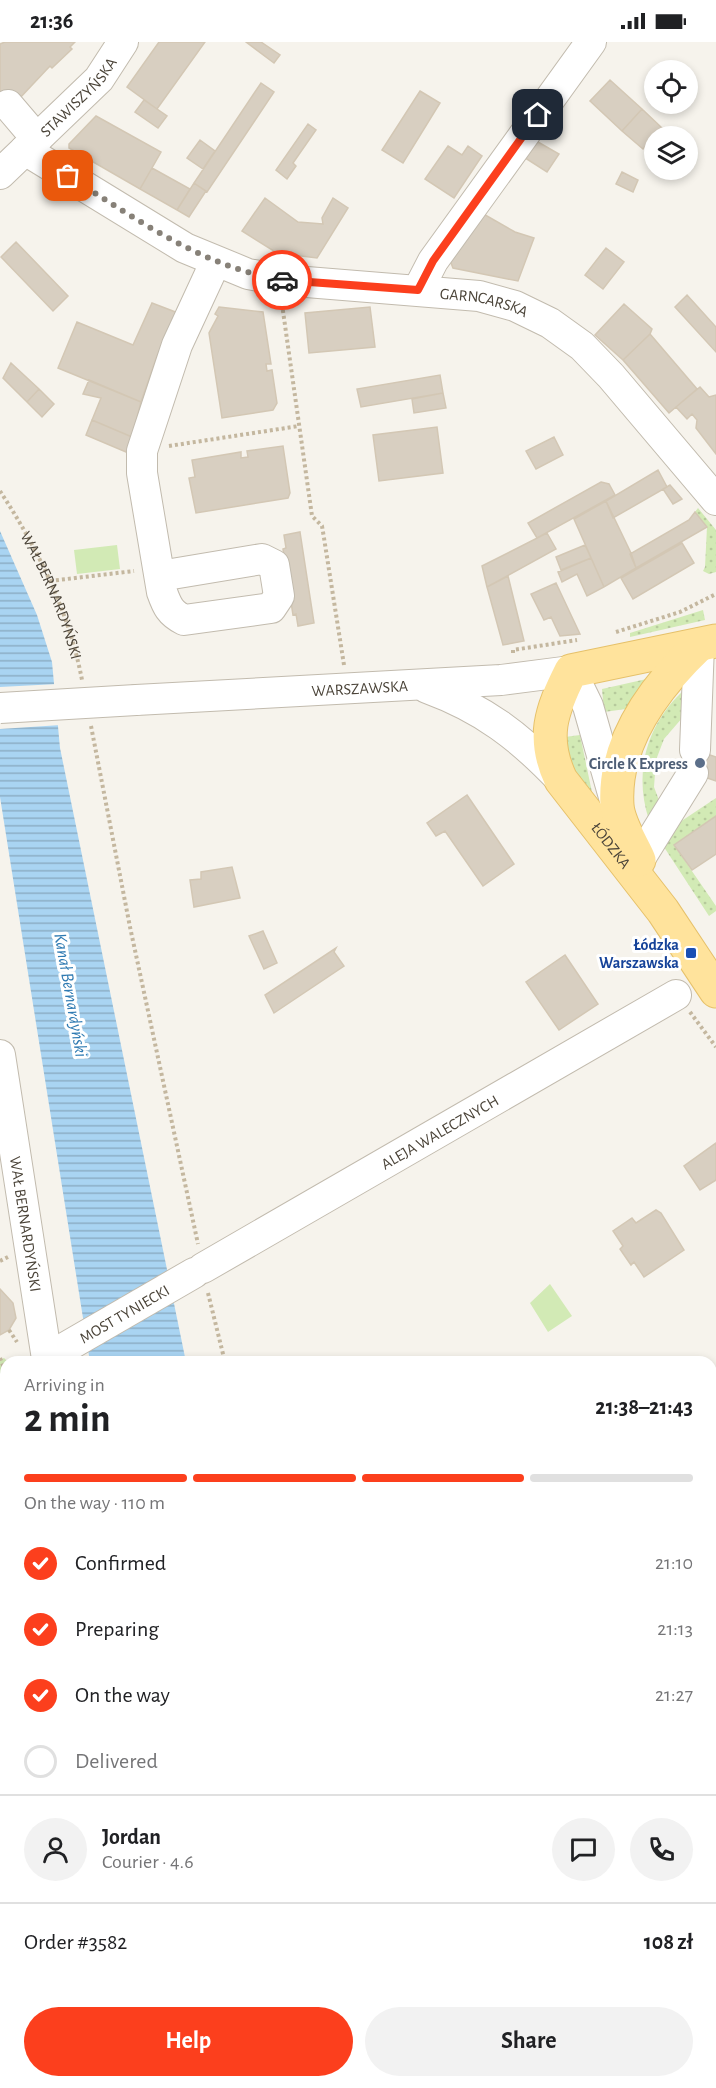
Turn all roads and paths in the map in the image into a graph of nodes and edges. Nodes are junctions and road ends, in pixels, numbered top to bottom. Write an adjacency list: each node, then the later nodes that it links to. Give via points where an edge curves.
1 (123, 42): 4 (street, STAWISZYŃSKA, via 99,80)
2 (591, 42): 7 (street, via 433,261)
3 (8, 105): 4 (street, GARNCARSKA)
4 (31, 145): 5 (street, STAWISZYŃSKA); 6 (street, GARNCARSKA, via 185,248)
5 (0, 174)
6 (215, 263): 7 (street, GARNCARSKA, via 282,280); 10 (street, via 177,345)
7 (418, 290): 12 (street, GARNCARSKA, via 479,296 550,322 582,346 611,376)
8 (282, 297): 9 (path)
9 (299, 426): 10 (path); 16 (path, via 312,516 322,526)
10 (142, 450): 13 (street, via 142,473)
11 (0, 491): 14 (path, WAŁ BERNARDYŃSKI, via 29,536)
12 (716, 500)
13 (159, 572): 14 (path)
14 (50, 581): 19 (path, WAŁ BERNARDYŃSKI)
15 (707, 643): 17 (main road, WARSZAWSKA); 23 (main road, via 663,681 638,721 624,755); 24 (street, via 694,761)
16 (344, 665)
17 (571, 671): 18 (street, WARSZAWSKA, via 501,680); 22 (main road, ŁÓDZKA, via 550,726 551,753); 23 (street, via 588,706)
18 (419, 684): 20 (street, WARSZAWSKA, bridge); 22 (street, via 501,724)
19 (83, 686)
20 (0, 708)
21 (89, 717): 30 (path)
22 (561, 780): 25 (main road, ŁÓDZKA)
23 (617, 806): 24 (main road, ŁÓDZKA)
24 (639, 860): 25 (main road, ŁÓDZKA)
25 (663, 911): 26 (main road, ŁÓDZKA)
26 (716, 991)
27 (676, 995): 28 (path); 30 (street, ALEJA WALECZNYCH)
28 (716, 1047)
29 (0, 1055): 33 (street, WAŁ BERNARDYŃSKI)
30 (198, 1271): 34 (street, MOST TYNIECKI); 35 (path)
31 (9, 1330): 32 (path)
32 (16, 1338)
33 (51, 1356)
34 (53, 1356)
35 (223, 1356)

